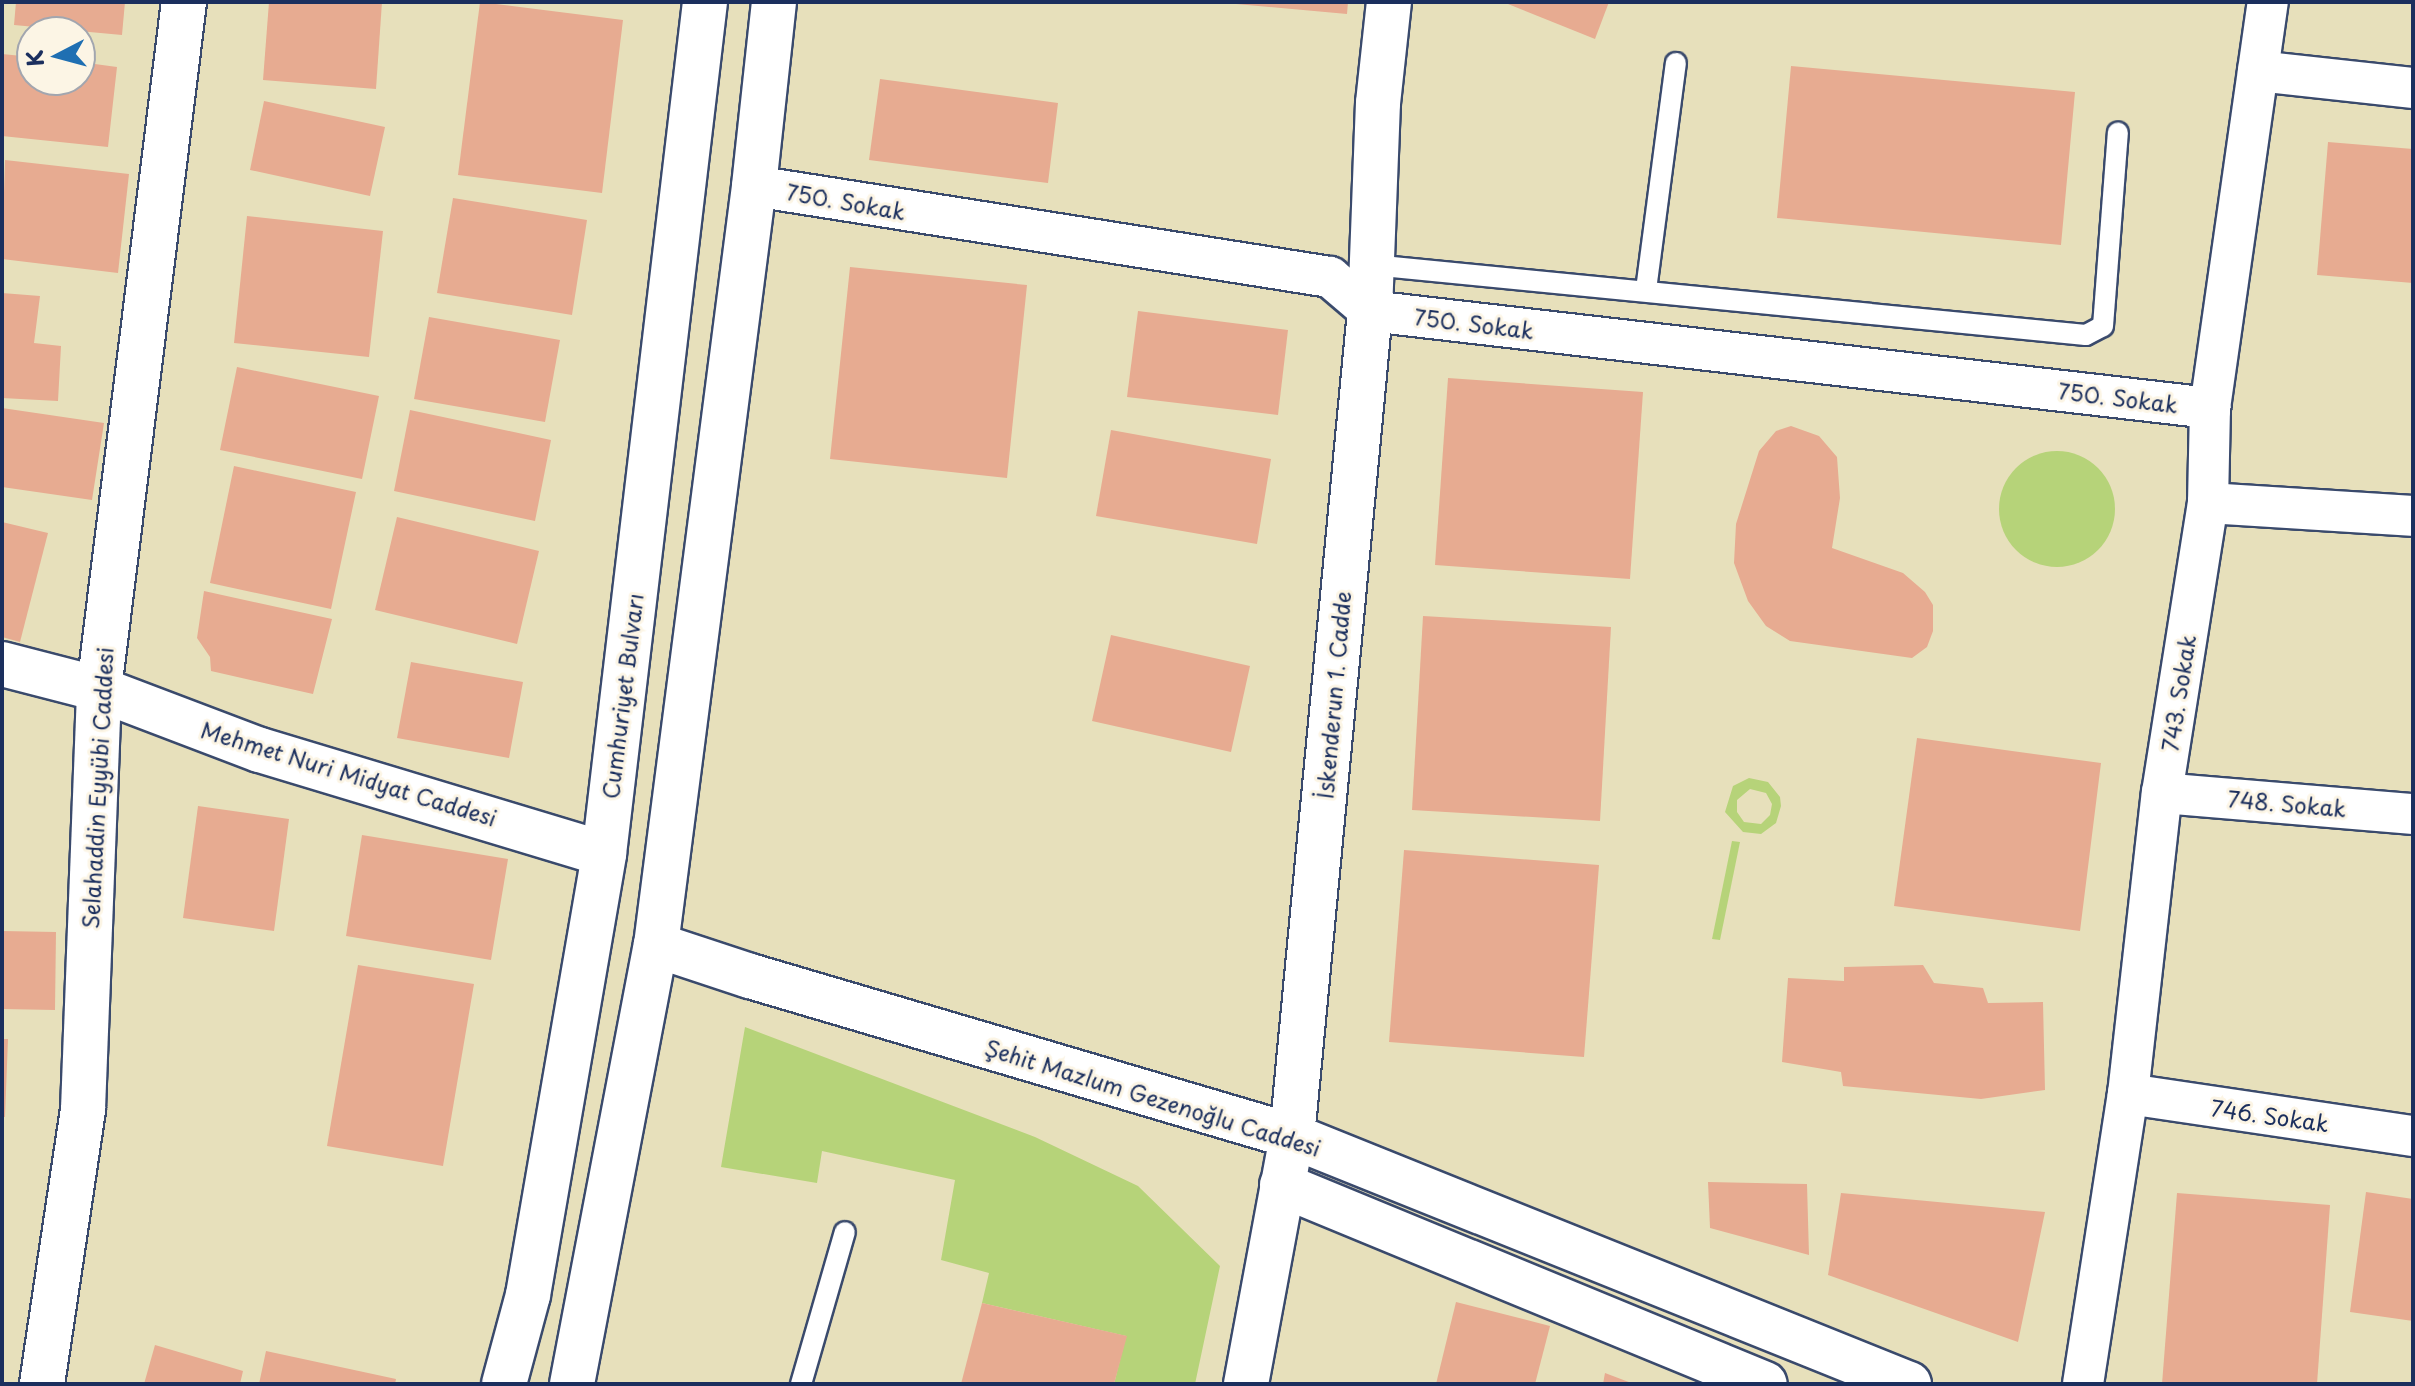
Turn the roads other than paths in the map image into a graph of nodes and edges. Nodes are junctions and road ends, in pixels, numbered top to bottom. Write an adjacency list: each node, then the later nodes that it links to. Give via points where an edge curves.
1 (184, 2): 18 (street, Selahaddin Eyyübi Caddesi)
2 (705, 2): 21 (street, Cumhuriyet Bulvarı)
3 (774, 2): 10 (street)
4 (1389, 2): 11 (street, İskenderun 1. Cadde, via 1378,103)
5 (2268, 2): 7 (street, 743. Sokak)
6 (1676, 63): 12 (lane)
7 (2258, 71): 8 (street); 14 (street, 743. Sokak)
8 (2413, 88)
9 (2118, 133): 12 (lane, via 2103,326 2086,335)
10 (754, 186): 13 (street, 750. Sokak, via 1330,277); 22 (street)
11 (1372, 265): 12 (lane); 13 (street, İskenderun 1. Cadde)
12 (1646, 290)
13 (1370, 311): 14 (street, 750. Sokak); 24 (street, İskenderun 1. Cadde)
14 (2210, 408): 15 (street, 743. Sokak)
15 (2208, 503): 16 (street); 19 (street, 743. Sokak)
16 (2413, 516)
17 (2, 664): 18 (street, Mehmet Nuri Midyat Caddesi)
18 (99, 689): 21 (street, Mehmet Nuri Midyat Caddesi, via 260,750); 28 (street, Selahaddin Eyyübi Caddesi, via 83,1109)
19 (2162, 793): 20 (street, 748. Sokak); 23 (street, 743. Sokak)
20 (2413, 814)
21 (604, 854): 29 (street, Cumhuriyet Bulvarı, via 528,1295)
22 (656, 945): 24 (street, Şehit Mazlum Gezenoğlu Caddesi); 30 (street)
23 (2128, 1094): 25 (street, 746. Sokak); 35 (street, 743. Sokak)
24 (1292, 1136): 26 (street, İskenderun 1. Cadde); 34 (street, Şehit Mazlum Gezenoğlu Caddesi)
25 (2413, 1136)
26 (1282, 1185): 32 (street, İskenderun 1. Cadde); 33 (street)
27 (845, 1232): 31 (lane)
28 (42, 1384)
29 (504, 1384)
30 (572, 1384)
31 (801, 1384)
32 (1246, 1384)
33 (1765, 1384)
34 (1909, 1384)
35 (2083, 1384)

